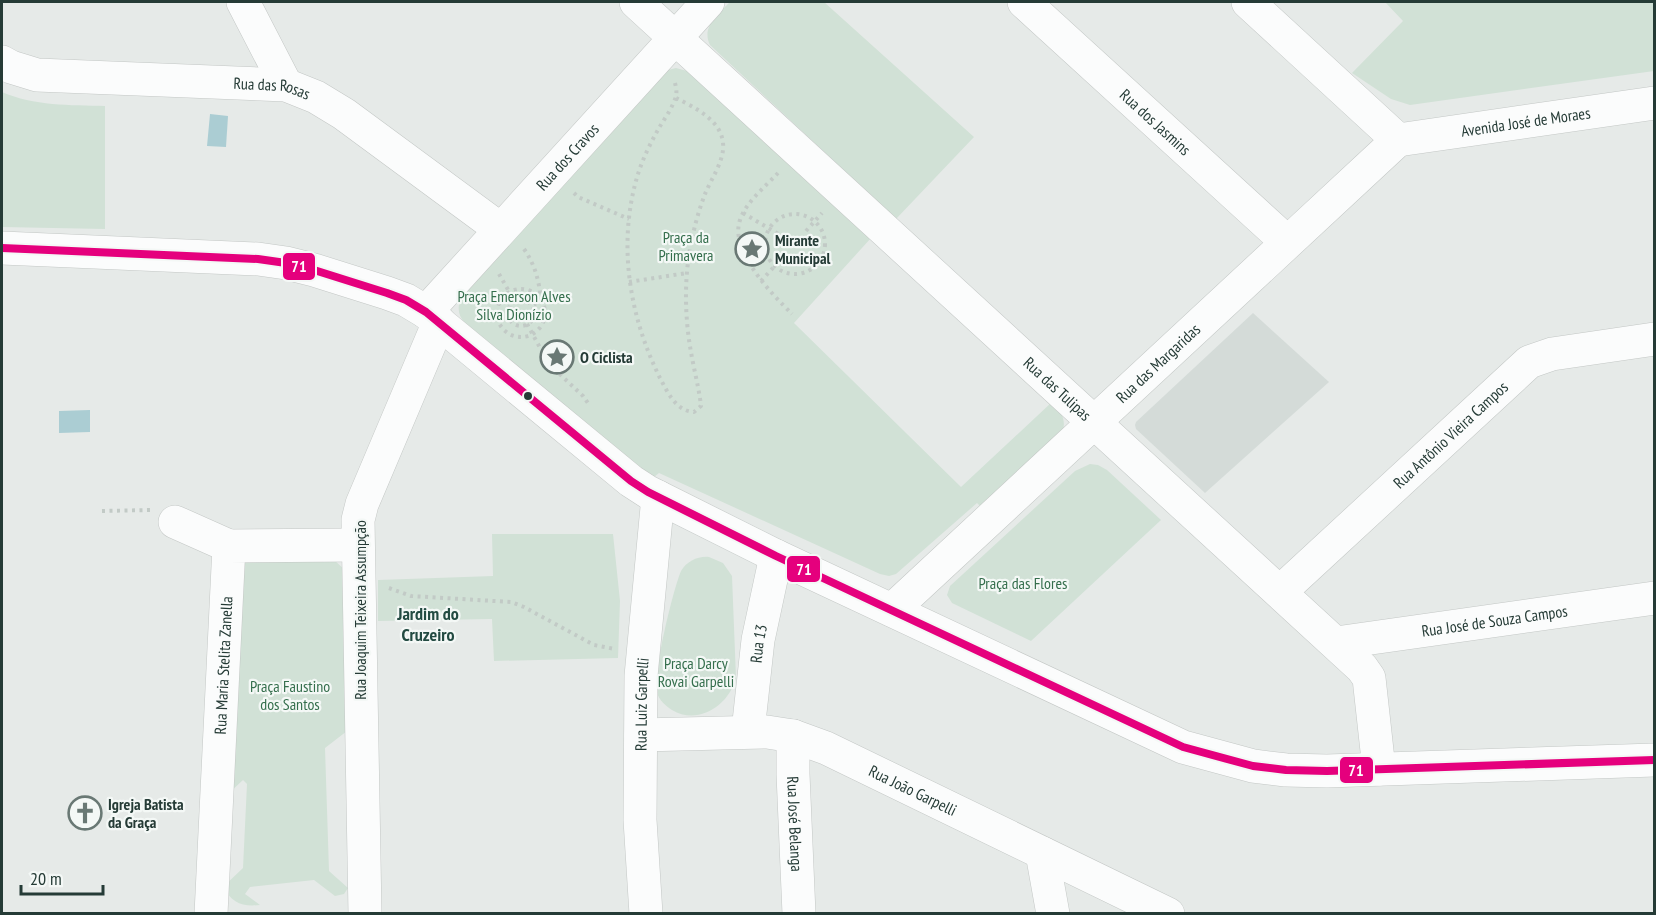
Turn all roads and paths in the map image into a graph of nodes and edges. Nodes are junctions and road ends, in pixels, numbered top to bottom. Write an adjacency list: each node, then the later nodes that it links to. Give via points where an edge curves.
1 (243, 2): 8 (street)
2 (636, 2): 6 (street, Rua das Tulipas)
3 (708, 2): 6 (street, Rua dos Cravos)
4 (1023, 2): 20 (street, Rua dos Jasmins)
5 (1248, 2): 10 (street)
6 (675, 38): 18 (street, Rua dos Cravos); 43 (street, Rua das Tulipas)
7 (2, 62): 8 (street, Rua das Rosas, via 38,75)
8 (286, 85): 18 (street, Rua das Rosas, via 344,114)
9 (1654, 103): 10 (street, Avenida José de Moraes)
10 (1398, 140): 20 (street, Rua das Margaridas)
11 (784, 166): 13 (path)
12 (567, 187): 14 (path, via 578,197)
13 (743, 213): 16 (path); 28 (path, via 738,227 740,240)
14 (629, 219): 27 (path, via 638,173 676,98 696,108 717,126 724,142 704,196); 29 (path)
15 (815, 222): 16 (path, via 790,214); 17 (path); 24 (path, via 824,239)
16 (769, 229): 19 (path); 25 (path, via 765,248)
17 (806, 231)
18 (510, 235): 31 (path, via 531,259); 35 (street, Rua dos Cravos)
19 (780, 235)
20 (1287, 242): 43 (street, Rua das Margaridas)
21 (2, 248): 35 (street, via 286,263 387,293)
22 (810, 253): 24 (path)
23 (783, 257): 25 (path)
24 (821, 259): 25 (path, via 800,274)
25 (775, 266): 28 (path)
26 (495, 267): 30 (path)
27 (687, 273): 29 (path); 29 (path, via 690,349 701,406 694,412 676,405 652,363)
28 (761, 280): 34 (path)
29 (629, 282)
30 (510, 292): 31 (path, via 523,289); 32 (path); 38 (path, via 499,303)
31 (541, 300): 33 (path); 40 (path, via 543,322)
32 (515, 302): 33 (path, via 524,301); 36 (path, via 508,312)
33 (531, 306): 37 (path, via 534,314)
34 (792, 314)
35 (433, 317): 44 (street, via 631,482); 47 (street, Rua Joaquim Teixeira Assumpção, via 362,504)
36 (510, 320): 37 (path, via 518,326); 38 (path)
37 (527, 324): 40 (path)
38 (501, 326): 39 (path); 40 (path, via 519,337)
39 (494, 330)
40 (533, 334): 42 (path, via 549,364)
41 (1654, 339): 51 (street, Rua Antônio Vieira Campos, via 1552,354 1529,363)
42 (595, 413)
43 (1094, 423): 51 (street, Rua das Tulipas); 53 (street, Rua das Margaridas)
44 (658, 497): 49 (street); 56 (street, Rua Luiz Garpelli)
45 (102, 511): 46 (path, via 153,510)
46 (175, 522): 48 (street)
47 (357, 545): 48 (street); 50 (street, Rua Joaquim Teixeira Assumpção)
48 (229, 546): 65 (street, Rua Maria Stelita Zanella)
49 (776, 556): 53 (street); 58 (street, Rua 13, via 758,640)
50 (358, 583): 56 (path, via 378,583 411,596 511,602 594,645); 64 (street, Rua Joaquim Teixeira Assumpção)
51 (1280, 592): 55 (street, Rua das Tulipas)
52 (1654, 598): 54 (street, Rua José de Souza Campos)
53 (892, 610): 62 (street, via 1192,750 1286,770)
54 (1388, 635): 55 (street, Rua José de Souza Campos); 57 (street, via 1370,664)
55 (1336, 643): 57 (street, Rua das Tulipas)
56 (643, 650): 59 (street, Rua Luiz Garpelli)
57 (1369, 678): 62 (street)
58 (748, 731): 59 (street, Rua João Garpelli); 60 (street, Rua João Garpelli)
59 (641, 735): 66 (street, Rua Luiz Garpelli)
60 (793, 736): 63 (street, Rua João Garpelli, via 826,748); 67 (street, Rua José Belanga)
61 (1654, 759): 62 (street)
62 (1379, 769)
63 (1042, 853): 68 (street); 69 (street, Rua João Garpelli)
64 (359, 913)
65 (212, 914)
66 (646, 914)
67 (799, 914)
68 (1053, 914)
69 (1168, 914)

